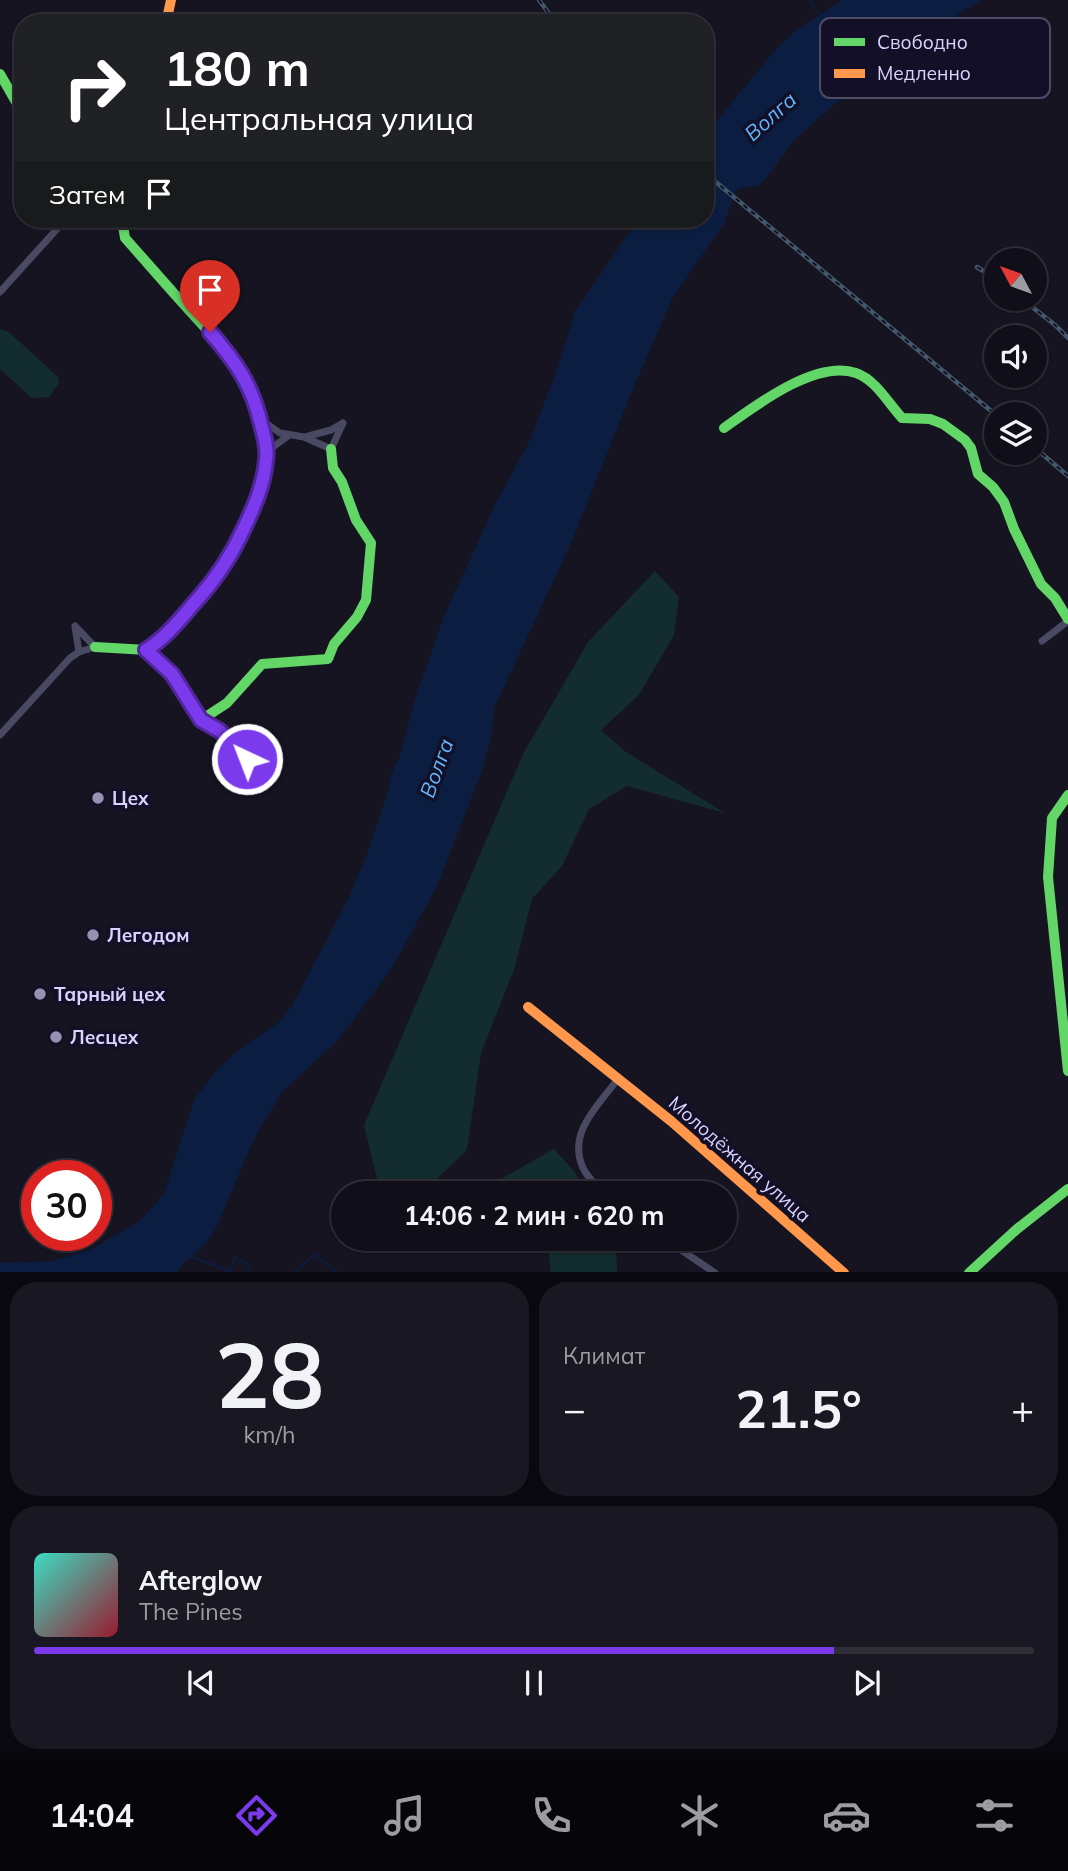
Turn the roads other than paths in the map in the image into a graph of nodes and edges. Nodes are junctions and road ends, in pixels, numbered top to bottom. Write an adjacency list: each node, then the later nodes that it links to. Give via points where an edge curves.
1 (0, 74): 2 (street)
2 (14, 98)
3 (58, 228): 5 (street)
4 (124, 228): 6 (street, via 125,237 236,363 252,390)
5 (0, 292)
6 (260, 419): 8 (street); 11 (street)
7 (724, 428): 12 (street, via 817,373 855,372 902,418 930,419 965,440 978,474 1004,502 1041,584)
8 (288, 436): 9 (street); 11 (street)
9 (304, 437): 10 (street); 10 (street, via 343,423)
10 (331, 449): 17 (street, via 333,468 370,543 366,600 328,659 262,664 227,703)
11 (267, 458): 15 (street, via 256,502 230,557 208,588)
12 (1068, 620): 13 (street)
13 (1042, 641)
14 (95, 648): 15 (street); 16 (street); 16 (street, via 75,626)
15 (146, 650): 17 (street, via 172,674)
16 (79, 652): 18 (street)
17 (201, 720): 19 (street, via 220,731)
18 (0, 735)
19 (247, 759)
20 (1068, 795): 22 (street, via 1052,818 1048,877)
21 (528, 1007): 23 (street, Молодёжная улица)
22 (1068, 1071)
23 (617, 1080): 24 (street, via 581,1130 578,1147 583,1169); 27 (street, Молодёжная улица, via 671,1121)
24 (593, 1181)
25 (1068, 1189): 29 (street)
26 (683, 1251): 28 (street)
27 (839, 1271)
28 (715, 1272)
29 (969, 1272)

